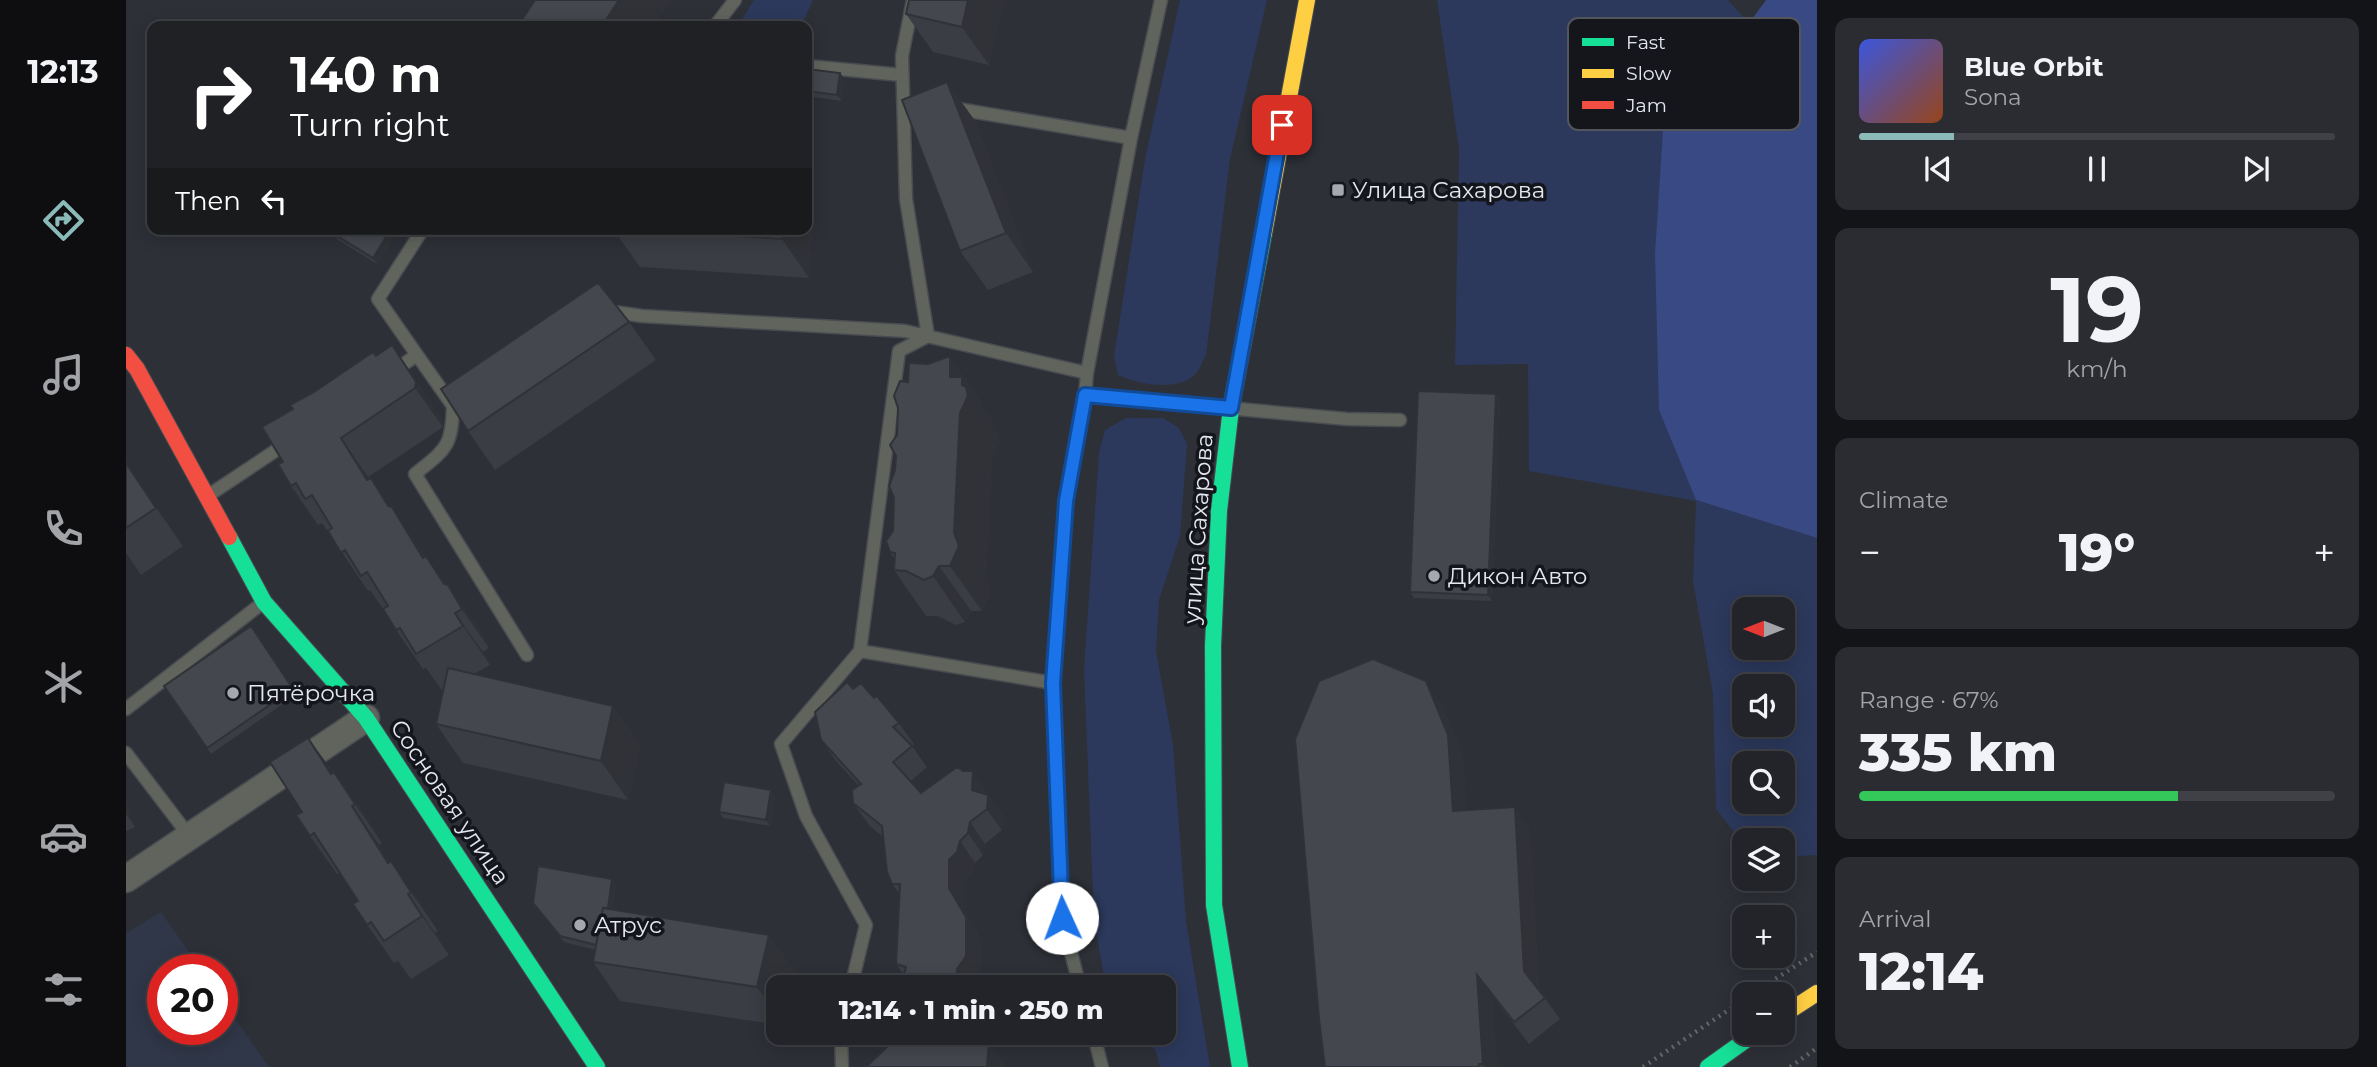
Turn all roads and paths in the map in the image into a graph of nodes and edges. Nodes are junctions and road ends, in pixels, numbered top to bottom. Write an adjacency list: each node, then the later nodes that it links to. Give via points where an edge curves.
1 (734, 0): 5 (lane)
2 (913, 0): 7 (lane)
3 (1161, 0): 11 (lane)
4 (1307, 0): 22 (street, улица Сахарова)
5 (719, 21)
6 (812, 66): 7 (lane)
7 (902, 75): 8 (lane)
8 (903, 100): 9 (lane); 14 (lane, via 906,199)
9 (917, 102)
10 (943, 107): 11 (lane)
11 (1131, 138): 17 (lane)
12 (419, 235): 16 (lane, via 377,299)
13 (596, 310): 14 (lane)
14 (928, 336): 17 (lane); 27 (lane, via 899,351)
15 (126, 355): 25 (street, Сосновая улица)
16 (416, 355): 18 (lane); 21 (lane)
17 (1087, 373): 20 (lane)
18 (385, 377)
19 (475, 391): 21 (lane)
20 (1085, 395): 22 (lane); 29 (lane, via 1066,501)
21 (453, 406): 28 (lane, via 453,433 444,450 415,474)
22 (1231, 408): 23 (lane); 49 (street, улица Сахарова, via 1219,511 1213,646 1214,905)
23 (1400, 420)
24 (297, 437): 25 (lane)
25 (206, 497): 26 (street, Сосновая улица)
26 (264, 602): 30 (lane); 31 (street, Сосновая улица)
27 (860, 651): 29 (lane); 36 (lane, via 781,744 806,816 866,925)
28 (527, 655)
29 (1053, 683): 37 (lane, via 1062,918)
30 (126, 709)
31 (366, 718): 33 (street); 46 (street, Сосновая улица)
32 (126, 753): 33 (lane)
33 (190, 837): 34 (street)
34 (126, 879)
35 (1817, 952): 38 (path)
36 (854, 975)
37 (1077, 975)
38 (1771, 982)
39 (1817, 993): 40 (street)
40 (1795, 1007)
41 (1732, 1008): 50 (path)
42 (841, 1045): 47 (lane)
43 (1096, 1045): 48 (lane)
44 (1739, 1045): 51 (street)
45 (1817, 1048): 52 (path)
46 (597, 1067)
47 (842, 1067)
48 (1102, 1067)
49 (1240, 1067)
50 (1643, 1067)
51 (1708, 1067)
52 (1790, 1067)

